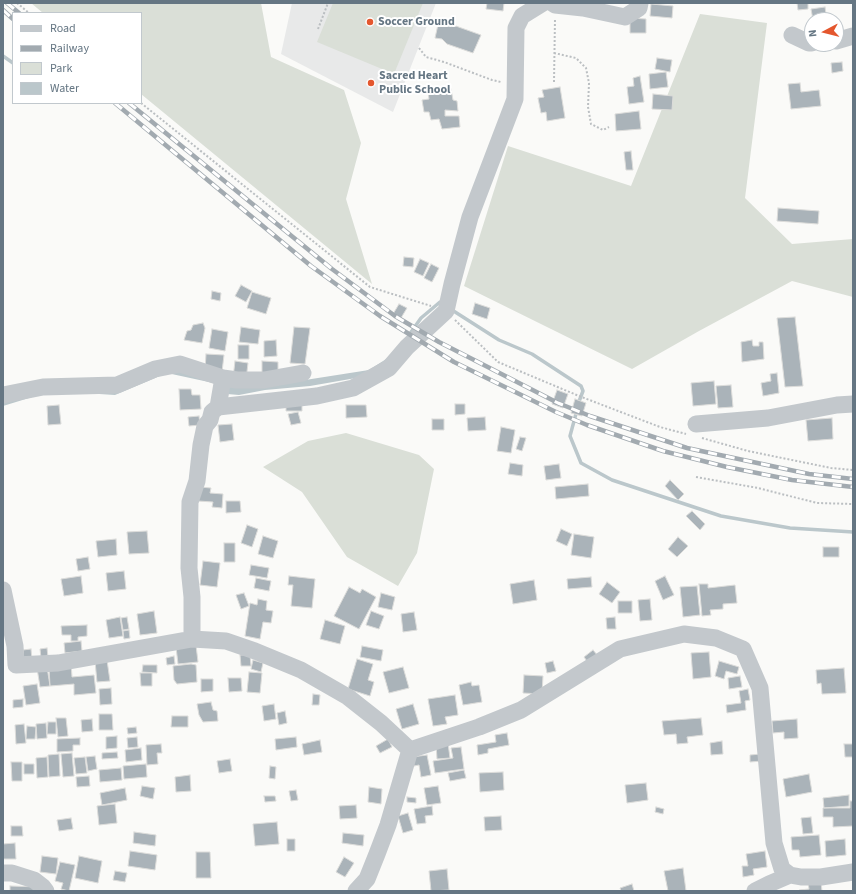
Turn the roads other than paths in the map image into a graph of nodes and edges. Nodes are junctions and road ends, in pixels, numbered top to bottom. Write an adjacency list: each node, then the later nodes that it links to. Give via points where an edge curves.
1 (640, 3): 2 (street, via 639,8 625,17)
2 (550, 4): 9 (street, via 522,16 516,28 515,99 470,217 446,311 388,368 352,388 317,396)
3 (792, 35): 4 (street)
4 (804, 41)
5 (303, 373): 6 (street, via 264,380)
6 (223, 378): 7 (street, via 180,364 155,369 117,385 43,387); 9 (street)
7 (3, 395)
8 (853, 404): 10 (street)
9 (218, 407): 12 (street, via 212,412 205,426 198,481 190,502)
10 (696, 433)
11 (3, 590): 13 (street, via 15,646)
12 (192, 639): 13 (street, via 58,663); 14 (street, via 226,641 301,670 348,698 381,723)
13 (10, 663)
14 (410, 750): 17 (street, via 521,710 620,649 684,634 716,638 742,649 760,688 774,844 782,869); 19 (street, via 377,854 367,879)
15 (853, 872): 17 (street, via 821,877)
16 (3, 873): 18 (street, via 34,880)
17 (790, 875): 20 (street)
18 (46, 891)
19 (356, 891)
20 (755, 891)

